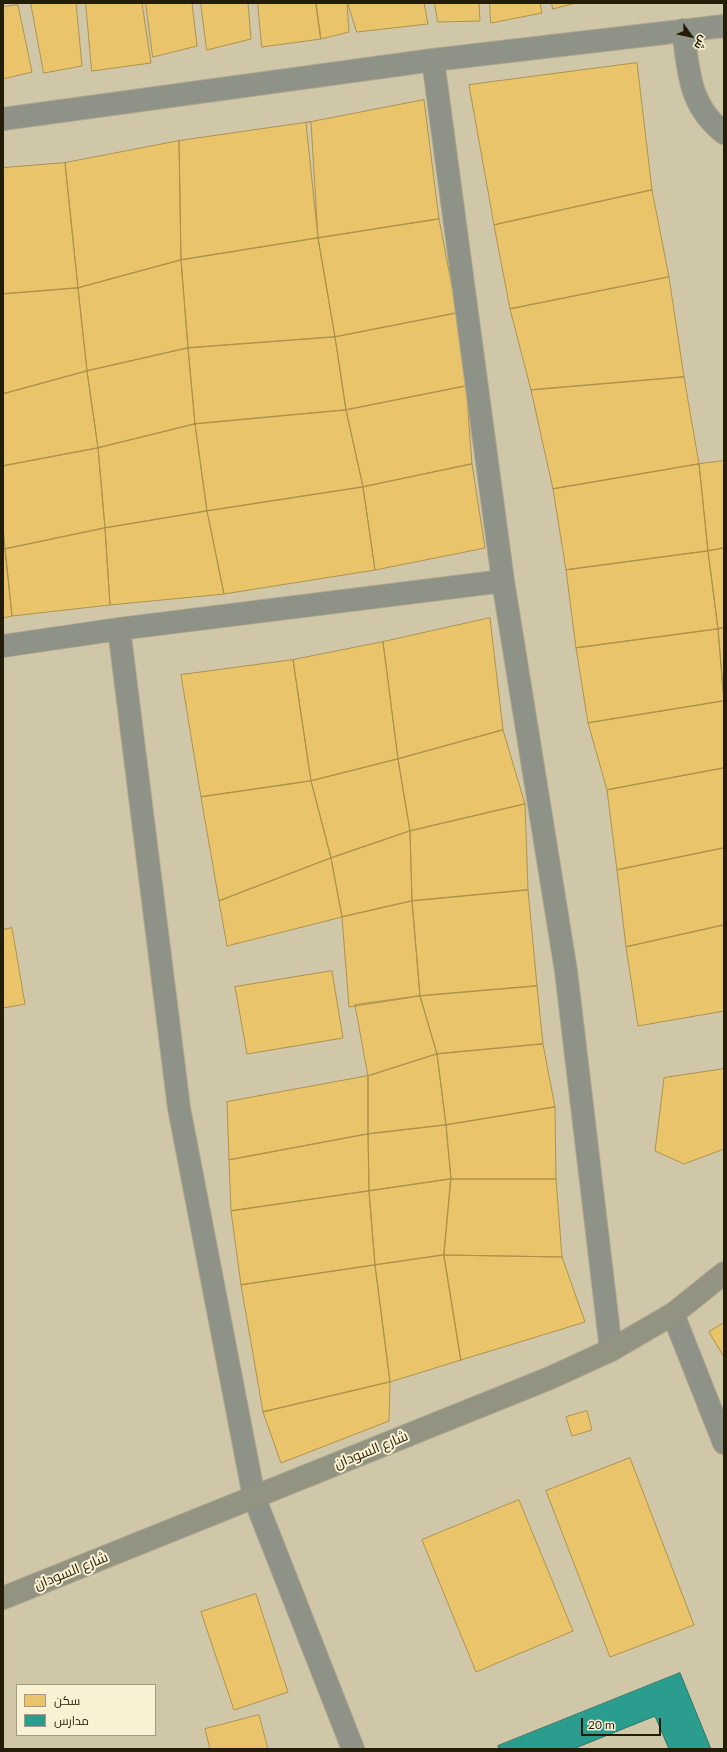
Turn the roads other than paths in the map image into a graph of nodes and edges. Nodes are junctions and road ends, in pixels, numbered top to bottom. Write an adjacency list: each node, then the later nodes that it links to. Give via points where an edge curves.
1 (724, 26): 2 (street)
2 (683, 30): 3 (street); 5 (street, via 691,83 699,106)
3 (433, 60): 4 (street); 6 (street)
4 (3, 118)
5 (724, 133)
6 (503, 581): 7 (street); 11 (street, via 566,971)
7 (119, 629): 8 (street); 13 (street, via 179,1108)
8 (3, 646)
9 (724, 1273): 10 (main road, شارع السودان)
10 (673, 1314): 11 (main road, شارع السودان); 12 (street)
11 (611, 1350): 13 (main road, شارع السودان, via 550,1378)
12 (724, 1443)
13 (254, 1497): 14 (main road, شارع السودان); 15 (street)
14 (3, 1598)
15 (353, 1749)

